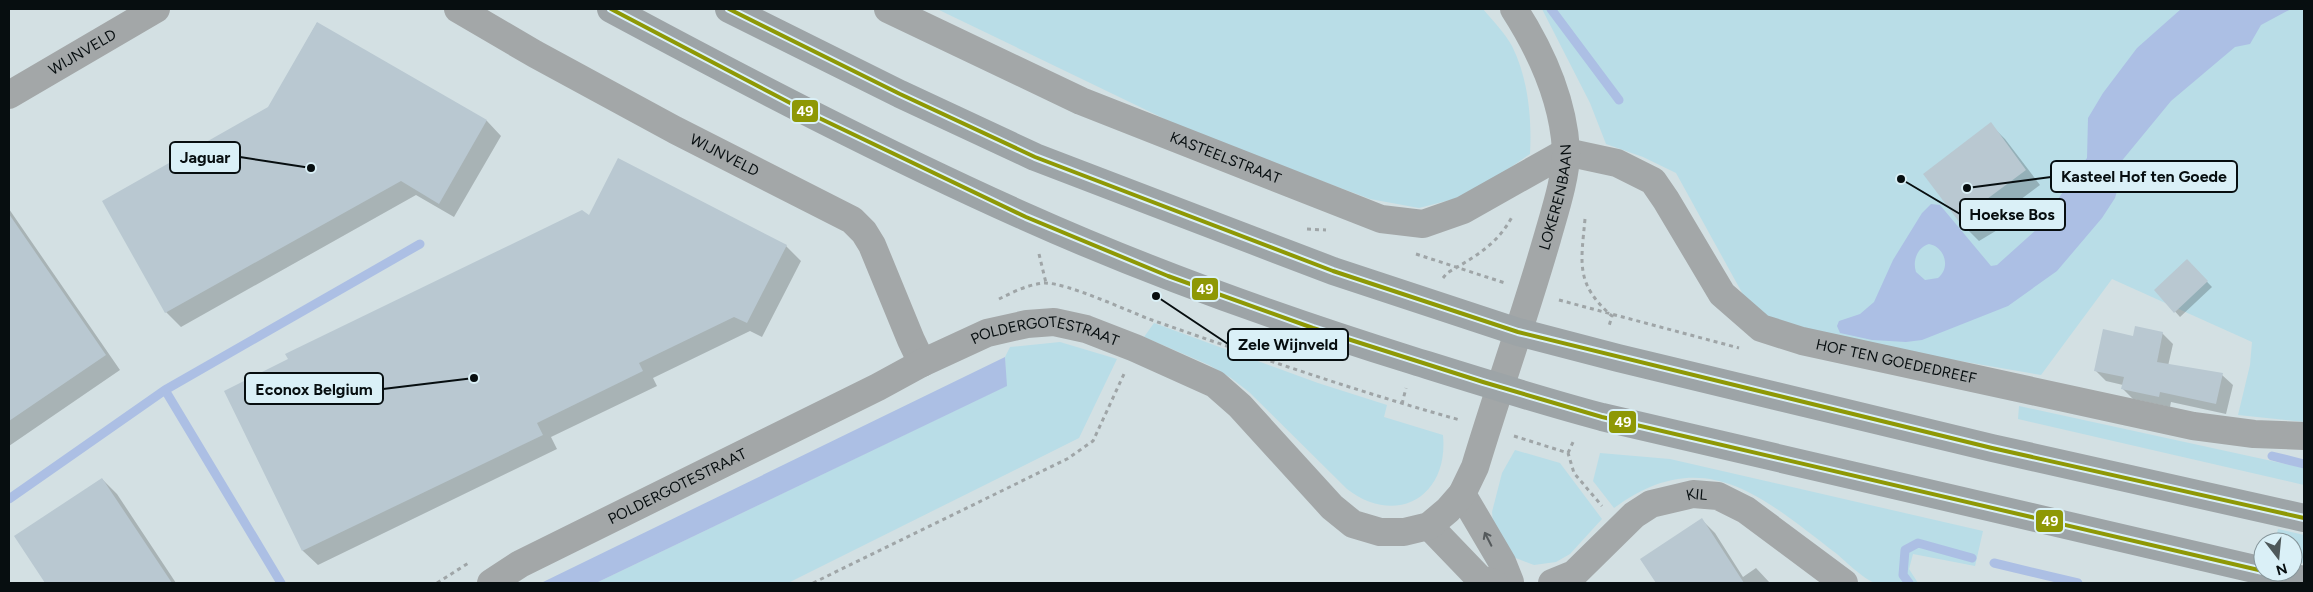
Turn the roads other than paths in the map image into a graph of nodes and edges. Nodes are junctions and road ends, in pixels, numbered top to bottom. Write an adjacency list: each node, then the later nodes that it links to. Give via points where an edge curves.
1 (156, 9): 7 (street, WIJNVELD)
2 (458, 9): 10 (street, WIJNVELD, via 658,121 852,220 872,245)
3 (611, 9): 11 (highway, via 885,150 1027,218 1284,319)
4 (729, 9): 9 (highway, via 1035,157 1333,271)
5 (888, 9): 8 (street, KASTEELSTRAAT, via 1081,101 1381,219 1423,224 1463,210)
6 (1514, 9): 8 (street, LOKERENBAAN, via 1540,53 1551,83 1563,123)
7 (9, 95)
8 (1566, 152): 9 (street, LOKERENBAAN, via 1558,200); 12 (street, HOF TEN GOEDEDREEF, via 1618,163 1653,181 1722,294 1762,328 1802,341 2193,426)
9 (1518, 332): 11 (street, LOKERENBAAN); 14 (highway, via 1982,445)
10 (922, 363): 15 (street, POLDERGOTESTRAAT, via 987,333 1027,324 1054,322 1086,329 1215,384 1240,406 1332,507 1353,524 1380,532 1404,532); 17 (street, POLDERGOTESTRAAT, via 520,564)
11 (1499, 388): 13 (street, POLDERGOTESTRAAT, via 1475,467); 16 (highway, via 1602,416)
12 (2304, 436)
13 (1462, 494): 15 (street, POLDERGOTESTRAAT); 18 (street, one-way to 13, via 1502,562)
14 (2304, 518)
15 (1429, 526): 18 (street, via 1480,579)
16 (2253, 569)
17 (491, 583)
18 (1504, 583)
19 (1552, 583): 20 (street, KIL, via 1574,574 1634,515 1651,504 1693,494 1718,496 1746,510)
20 (1844, 583)

